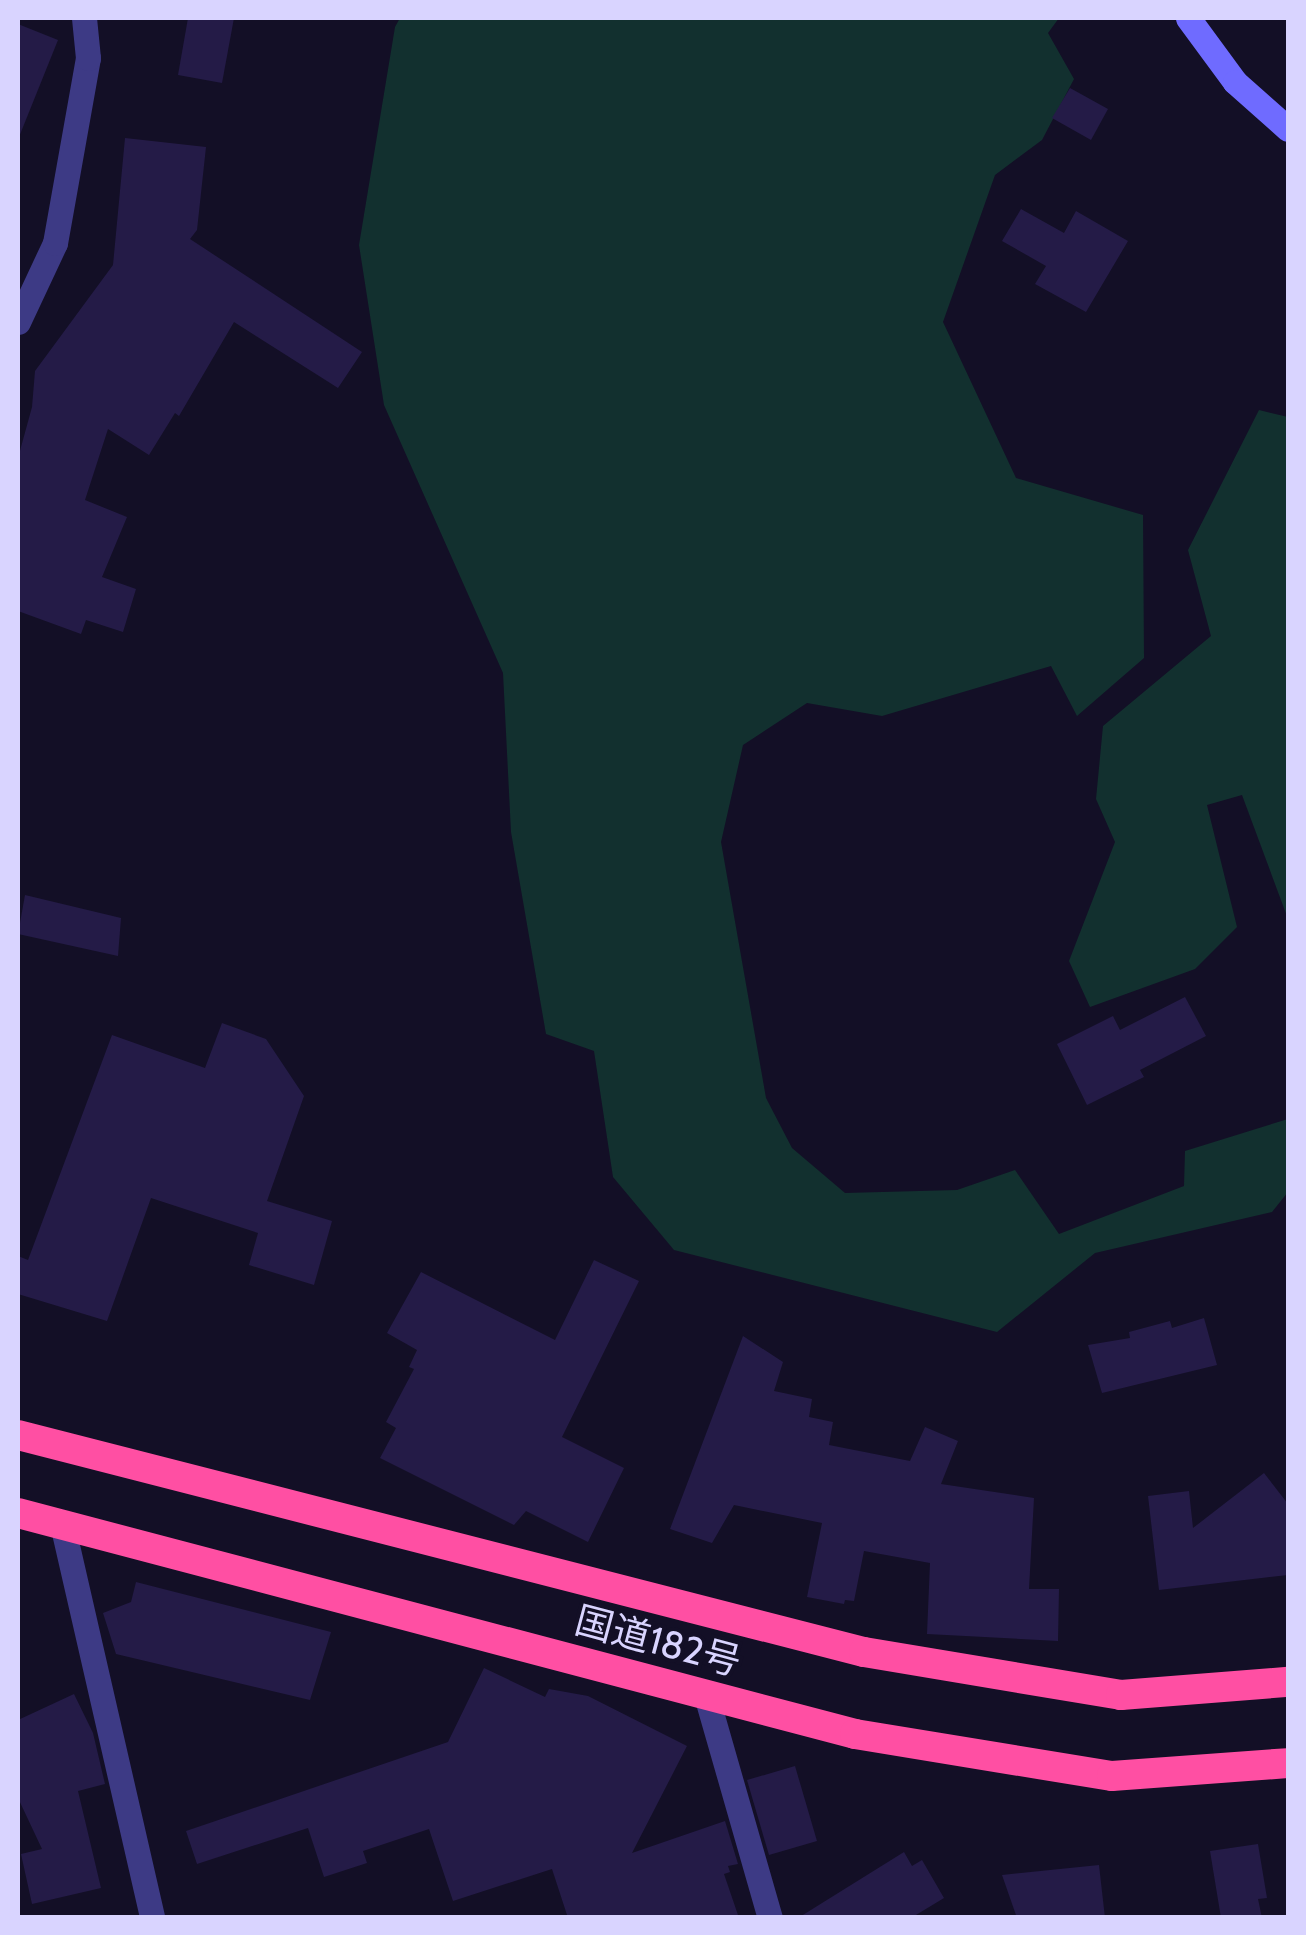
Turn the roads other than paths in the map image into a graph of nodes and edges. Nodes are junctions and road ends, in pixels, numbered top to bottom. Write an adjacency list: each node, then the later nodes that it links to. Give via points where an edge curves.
1 (84, 18): 4 (street, via 88,58 55,243)
2 (1188, 18): 3 (street, via 1235,82)
3 (1288, 129)
4 (18, 322)
5 (18, 1435): 8 (highway, 国道182号, via 864,1652 1121,1695)
6 (18, 1513): 7 (highway, 国道182号)
7 (63, 1528): 9 (highway, 国道182号); 11 (street)
8 (1288, 1682)
9 (706, 1695): 10 (highway, 国道182号, via 855,1734 1112,1776); 12 (street)
10 (1288, 1762)
11 (152, 1918)
12 (770, 1918)

